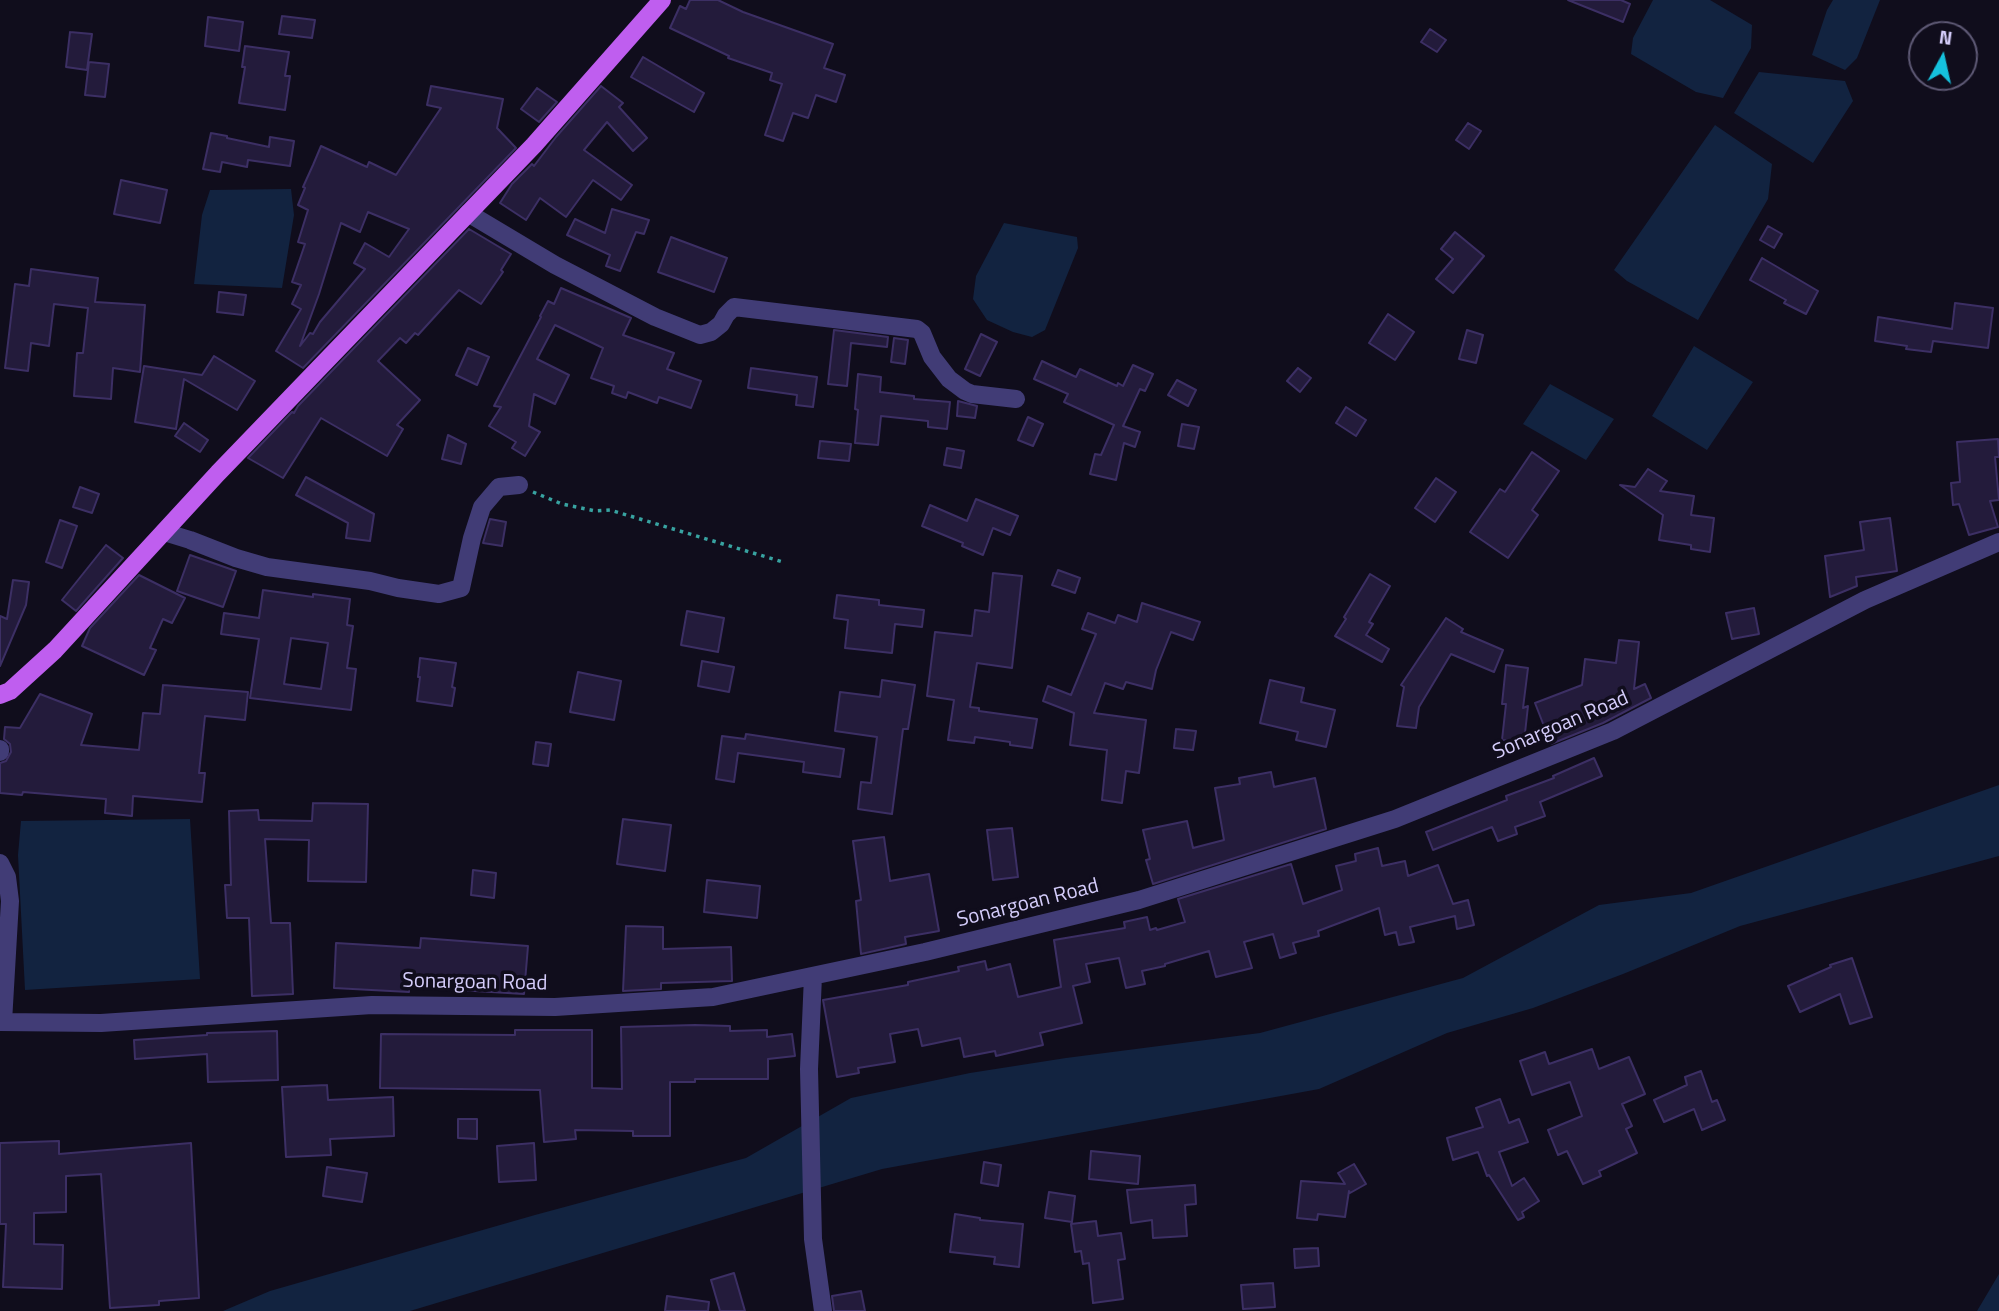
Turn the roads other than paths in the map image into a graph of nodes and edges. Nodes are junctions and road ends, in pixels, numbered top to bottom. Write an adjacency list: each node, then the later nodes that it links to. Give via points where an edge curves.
1 (662, 0): 2 (main road)
2 (468, 213): 3 (street, via 555,265 700,335 721,324 734,307 916,329 949,379 965,391); 5 (main road)
3 (1016, 399)
4 (519, 485): 5 (street, via 499,487 482,507 461,588 439,594 267,567)
5 (164, 532): 7 (main road, via 55,650)
6 (1999, 542): 9 (street, Sonargoan Road, via 1865,600 1613,731 1395,819 1139,900)
7 (0, 695)
8 (0, 863): 10 (street, via 10,901)
9 (813, 976): 10 (street, Sonargoan Road, via 713,997 555,1007 372,1005 101,1023); 11 (street, via 809,1069 813,1239)
10 (1, 1022)
11 (823, 1311)

